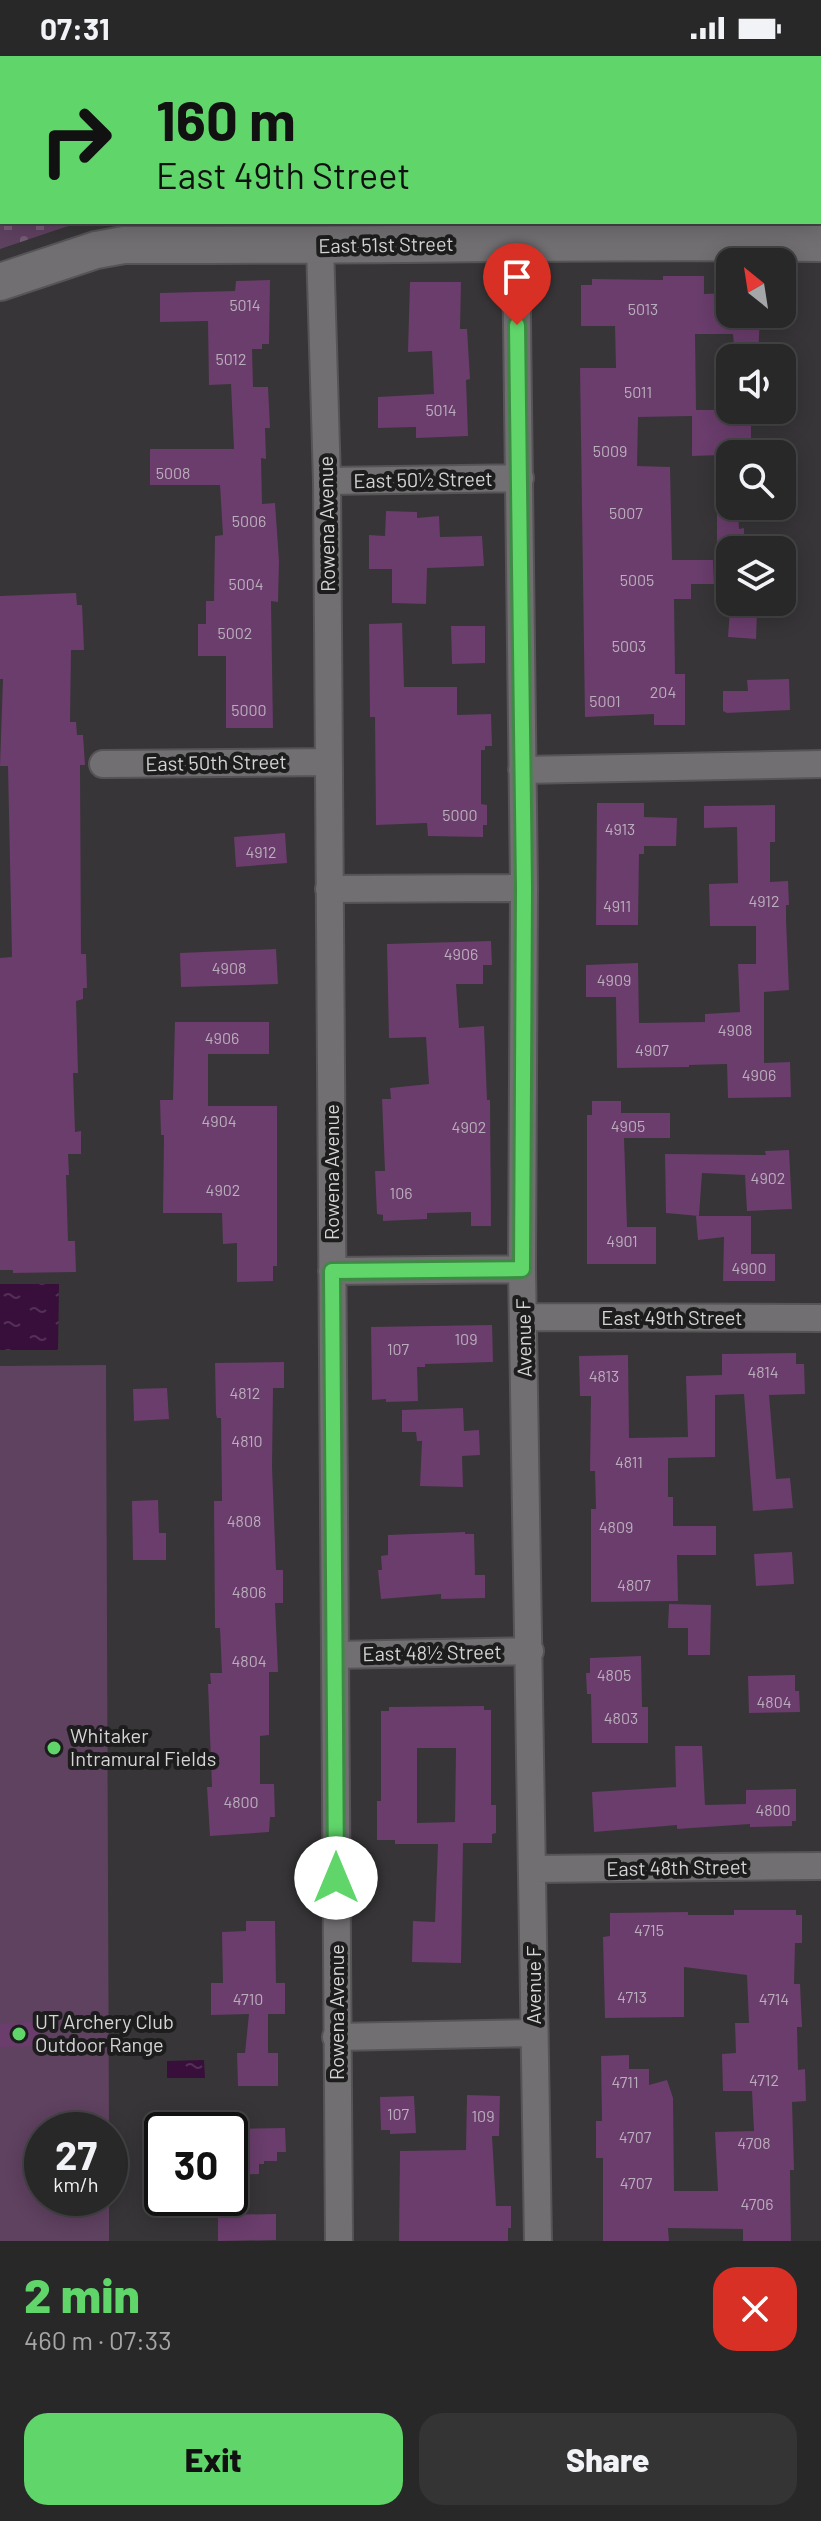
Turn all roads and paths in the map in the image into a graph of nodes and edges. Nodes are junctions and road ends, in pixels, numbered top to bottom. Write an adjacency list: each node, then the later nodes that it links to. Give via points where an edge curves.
1 (447, 233): 2 (main road, East 51st Street); 4 (main road, East 51st Street)
2 (516, 242): 3 (main road, East 51st Street); 6 (street, Avenue F)
3 (821, 243)
4 (320, 246): 5 (main road, East 51st Street, via 124,245); 7 (street, Rowena Avenue)
5 (0, 282)
6 (520, 478): 7 (street, East 50½ Street); 11 (street, Avenue F)
7 (327, 481): 8 (street, Rowena Avenue)
8 (328, 762): 9 (street, East 50th Street); 13 (street, Rowena Avenue)
9 (103, 764)
10 (821, 764): 11 (street)
11 (522, 770): 12 (street, Avenue F)
12 (524, 888): 13 (street); 14 (street, Avenue F)
13 (329, 889): 15 (street, Rowena Avenue)
14 (522, 1269): 15 (street); 16 (street, Avenue F)
15 (332, 1271): 19 (street, Rowena Avenue)
16 (524, 1317): 17 (street, East 49th Street); 18 (street, Avenue F)
17 (821, 1318)
18 (530, 1651): 19 (street, East 48½ Street); 21 (street, Avenue F)
19 (335, 1655): 23 (street, Rowena Avenue)
20 (821, 1866): 21 (street, East 48th Street)
21 (534, 1869): 22 (street, Avenue F)
22 (534, 2033): 23 (street); 25 (street, Avenue F)
23 (336, 2037): 24 (street, Rowena Avenue)
24 (339, 2241)
25 (538, 2241)

